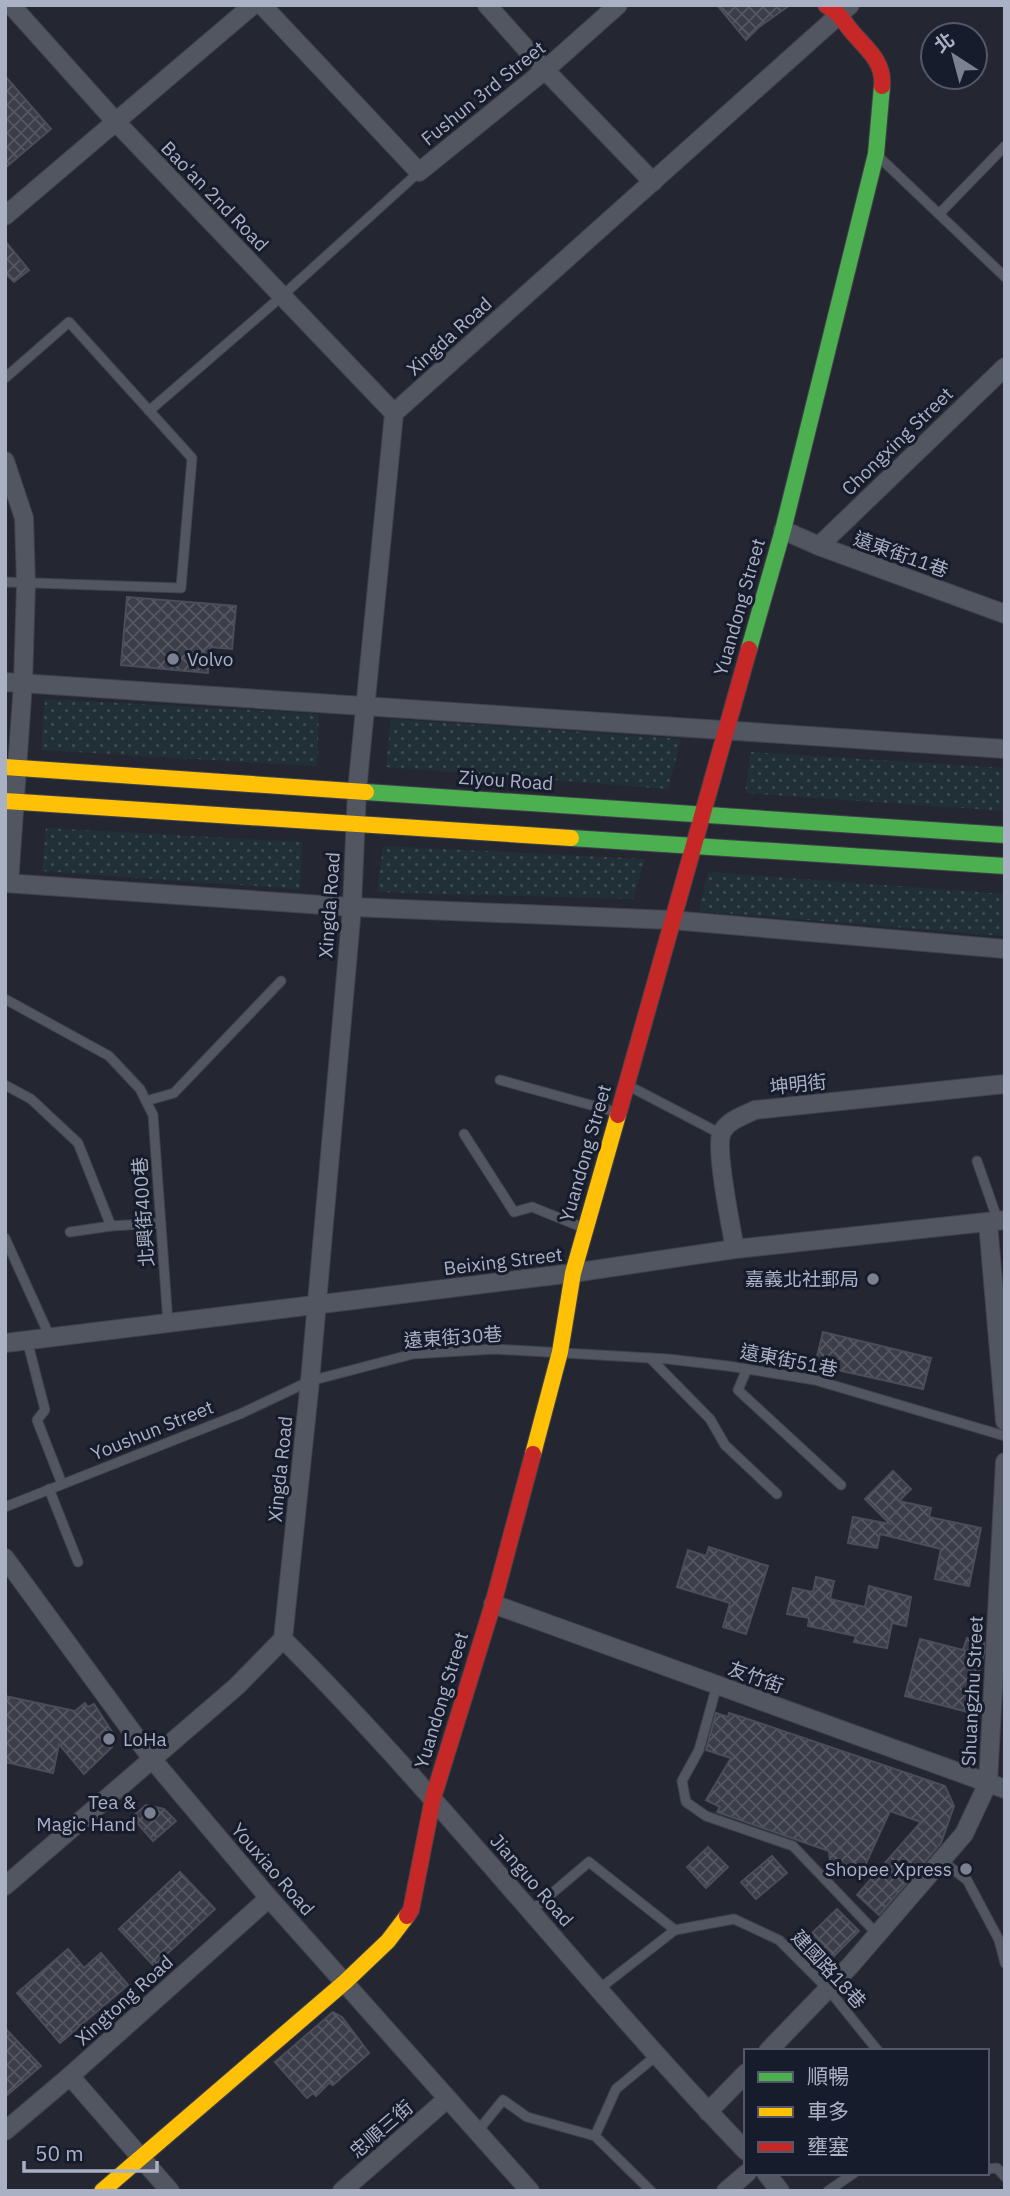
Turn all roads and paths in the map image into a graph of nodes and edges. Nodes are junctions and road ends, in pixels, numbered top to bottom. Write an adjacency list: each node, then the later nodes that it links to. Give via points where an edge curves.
1 (10, 5): 8 (street, Bao'an 2nd Road)
2 (253, 5): 8 (street)
3 (262, 5): 11 (street, Fushun 3rd Street)
4 (487, 5): 7 (street)
5 (618, 5): 7 (street, Fushun 3rd Street)
6 (839, 8): 10 (street, Yuandong Street, via 883,73); 12 (street, Xingda Road)
7 (545, 70): 11 (street, Fushun 3rd Street); 12 (street)
8 (116, 122): 14 (street); 16 (street, Bao'an 2nd Road)
9 (1005, 145): 13 (lane)
10 (876, 154): 13 (lane); 22 (street, Yuandong Street)
11 (419, 172): 16 (lane)
12 (653, 181): 20 (street, Xingda Road)
13 (940, 213): 15 (lane)
14 (5, 216)
15 (1005, 277)
16 (282, 296): 19 (lane); 20 (street, Bao'an 2nd Road)
17 (1005, 367): 23 (street, Chongxing Street)
18 (5, 377): 19 (lane, via 69,322)
19 (149, 411): 25 (lane, via 192,458 181,588)
20 (394, 413): 28 (street, Xingda Road)
21 (5, 461): 25 (street, via 24,518)
22 (783, 530): 23 (street, 遠東街11巷); 29 (street, Yuandong Street)
23 (819, 546): 26 (street, 遠東街11巷)
24 (5, 582): 25 (lane)
25 (26, 584): 27 (street)
26 (1005, 614)
27 (14, 682): 28 (street); 31 (street)
28 (365, 706): 29 (street); 32 (street, Xingda Road)
29 (725, 730): 30 (street); 34 (street, Yuandong Street)
30 (1005, 749)
31 (11, 767): 32 (street, Ziyou Road); 33 (street)
32 (357, 790): 34 (street, Ziyou Road); 35 (street, Xingda Road)
33 (10, 802): 35 (street); 39 (street)
34 (701, 814): 36 (street, Ziyou Road); 37 (street, Yuandong Street)
35 (355, 824): 37 (street); 40 (street, Xingda Road)
36 (1005, 835)
37 (694, 846): 38 (street); 41 (street, Yuandong Street)
38 (1005, 866)
39 (7, 883): 40 (street)
40 (352, 907): 41 (street); 62 (street, Xingda Road)
41 (671, 920): 42 (street); 46 (street, Yuandong Street)
42 (1005, 949)
43 (281, 981): 49 (lane, via 174,1093)
44 (5, 999): 49 (lane, 北興街400巷, via 109,1056 141,1088)
45 (500, 1080): 50 (lane)
46 (626, 1084): 50 (street, Yuandong Street); 52 (lane)
47 (1005, 1084): 52 (street, 坤明街, via 755,1110 731,1121)
48 (5, 1085): 56 (lane, via 31,1099 78,1143)
49 (146, 1101): 55 (lane, 北興街400巷, via 153,1115)
50 (618, 1112): 57 (street, Yuandong Street)
51 (464, 1134): 57 (lane, via 514,1212 533,1208)
52 (721, 1134): 60 (street)
53 (977, 1161): 54 (lane)
54 (997, 1221): 60 (street, Beixing Street); 71 (street)
55 (161, 1223): 56 (lane); 63 (lane, 北興街400巷)
56 (111, 1226): 58 (lane)
57 (585, 1229): 61 (street, Yuandong Street)
58 (70, 1231)
59 (5, 1238): 64 (lane)
60 (735, 1249): 61 (street, Beixing Street)
61 (573, 1273): 62 (street, Beixing Street); 67 (street, Yuandong Street)
62 (315, 1306): 63 (street, Beixing Street); 70 (street, Xingda Road)
63 (168, 1323): 64 (street, Beixing Street)
64 (50, 1337): 65 (street, Beixing Street)
65 (27, 1340): 66 (street, Beixing Street); 74 (lane, via 45,1410 37,1420)
66 (5, 1343)
67 (560, 1352): 68 (lane, 遠東街51巷); 70 (lane, 遠東街30巷, via 494,1349 413,1354); 81 (street, Yuandong Street)
68 (650, 1358): 69 (lane, 遠東街51巷); 77 (lane, via 710,1419 724,1445)
69 (747, 1369): 72 (lane, 遠東街51巷, via 815,1380); 75 (lane, via 738,1390)
70 (310, 1381): 74 (lane, Youshun Street, via 240,1414); 82 (street, Xingda Road)
71 (1005, 1421)
72 (1005, 1436)
73 (1005, 1462): 85 (street, Shuangzhu Street)
74 (62, 1484): 76 (lane, Youshun Street)
75 (841, 1485)
76 (50, 1489): 78 (lane, Youshun Street); 79 (lane)
77 (777, 1494)
78 (5, 1507)
79 (78, 1562)
80 (7, 1564): 84 (street, Youxiao Road)
81 (493, 1604): 83 (street, 友竹街); 86 (street, Yuandong Street)
82 (283, 1639): 84 (street, via 237,1686); 86 (street, Jianguo Road)
83 (717, 1685): 85 (street, 友竹街); 92 (lane, via 699,1750 682,1781 686,1802 706,1816 793,1846)
84 (152, 1759): 88 (street); 89 (street, Youxiao Road)
85 (997, 1786): 87 (street, Shuangzhu Street)
86 (433, 1798): 90 (street, Jianguo Road); 94 (street, Yuandong Street, via 411,1910 388,1941)
87 (942, 1861): 92 (street, Shuangzhu Street); 93 (lane, via 967,1880 999,1940)
88 (5, 1886)
89 (269, 1898): 94 (street, Youxiao Road); 101 (street, Xingtong Road)
90 (531, 1911): 91 (lane, via 589,1862); 95 (street, Jianguo Road)
91 (675, 1930): 95 (lane, 建國路18巷); 96 (lane, 建國路18巷, via 734,1919 779,1940)
92 (878, 1935): 96 (street, Shuangzhu Street)
93 (1005, 1963)
94 (345, 1982): 102 (street, Youxiao Road); 108 (street, Yuandong Street)
95 (599, 1989): 99 (street, Jianguo Road)
96 (828, 1989): 97 (street, Shuangzhu Street); 98 (lane, 建國路18巷)
97 (770, 2049)
98 (876, 2049)
99 (657, 2055): 103 (street, Jianguo Road); 106 (lane, via 616,2090)
100 (744, 2076): 103 (street)
101 (71, 2077): 104 (street, Xingtong Road); 108 (street)
102 (447, 2099): 105 (street, Youxiao Road); 117 (street, 忠順三街)
103 (708, 2112): 107 (street, Jianguo Road)
104 (5, 2132)
105 (477, 2132): 106 (lane, via 503,2100 527,2117); 114 (street, Youxiao Road)
106 (595, 2136): 118 (lane)
107 (744, 2149)
108 (140, 2156): 115 (street, Yuandong Street); 116 (street)
109 (989, 2169): 113 (lane, via 997,2168)
110 (745, 2175): 119 (street)
111 (768, 2175): 120 (street)
112 (851, 2175): 121 (lane)
113 (1005, 2177)
114 (527, 2190)
115 (103, 2191)
116 (170, 2191)
117 (342, 2191)
118 (651, 2191)
119 (726, 2191)
120 (780, 2191)
121 (828, 2191)

